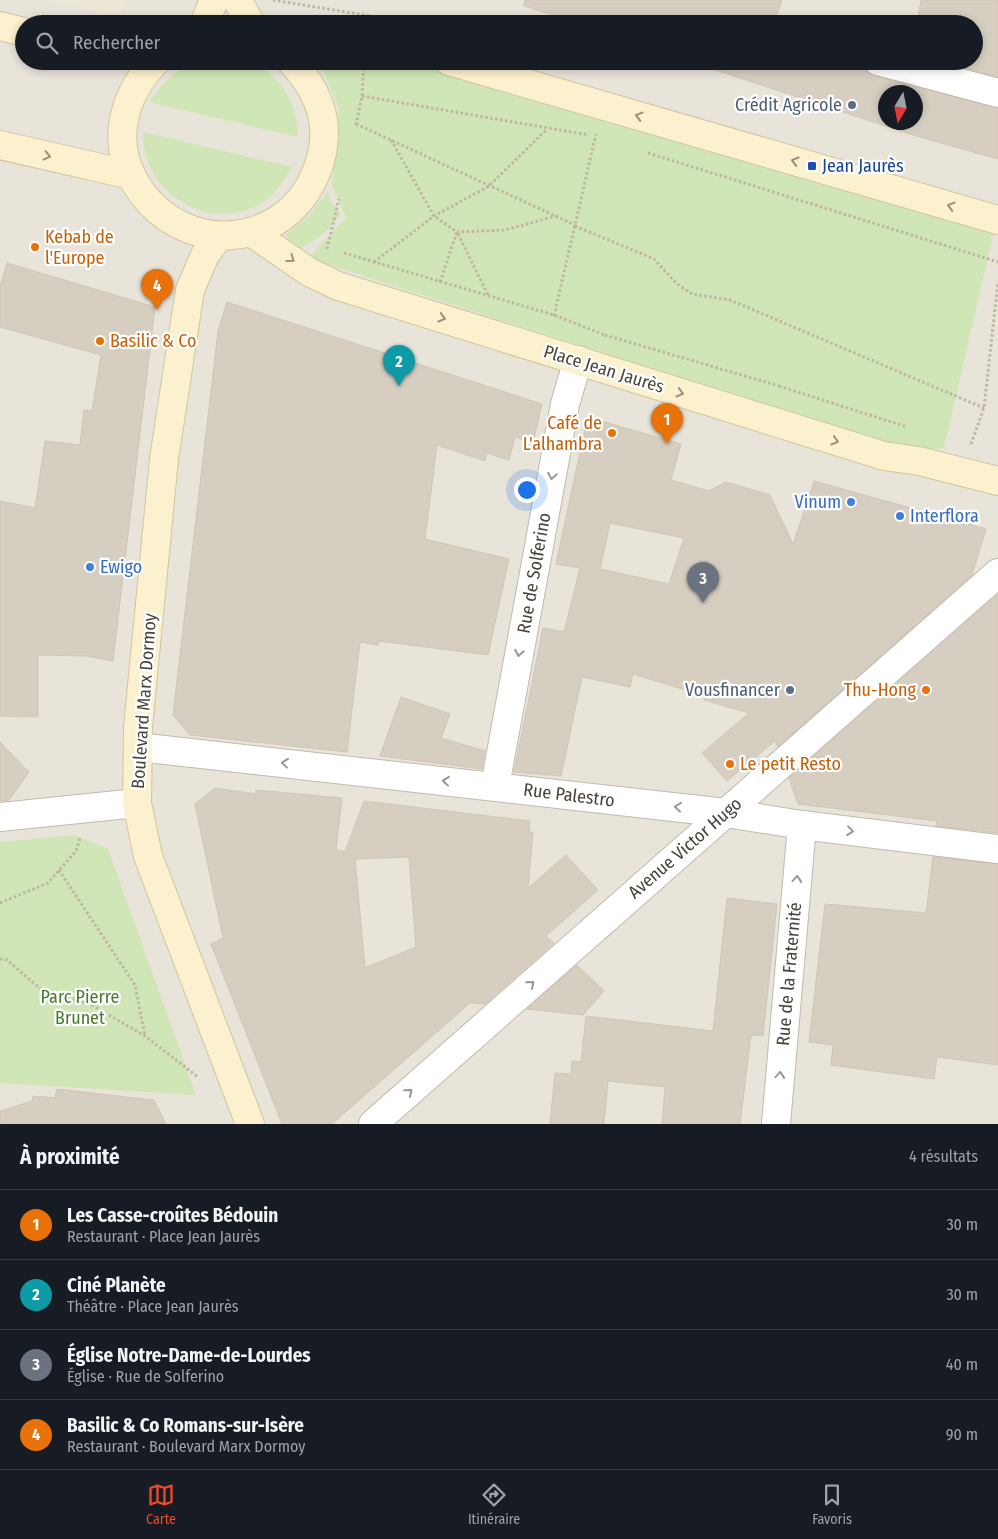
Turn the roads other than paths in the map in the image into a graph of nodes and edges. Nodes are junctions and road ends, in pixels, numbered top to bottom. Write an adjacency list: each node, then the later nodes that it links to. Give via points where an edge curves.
1 (214, 0): 3 (main road)
2 (237, 0): 4 (main road)
3 (208, 15)
4 (246, 15)
5 (0, 26): 6 (main road)
6 (15, 30)
7 (147, 70): 13 (main road, via 133,91 122,132 124,154)
8 (299, 70): 16 (main road, via 319,104 324,130 322,157 312,182 297,204 276,221)
9 (480, 70): 14 (main road, one-way to 9)
10 (912, 70): 11 (street)
11 (998, 93)
12 (0, 144): 13 (main road, one-way to 13)
13 (131, 175): 15 (main road, via 138,190 154,208)
14 (998, 220)
15 (174, 223): 17 (main road, via 196,232); 18 (main road, Boulevard Marx Dormoy, via 185,254)
16 (251, 232): 17 (main road); 19 (main road, Place Jean Jaurès, one-way to 19, via 309,272 338,286)
17 (219, 236): 18 (main road, Boulevard Marx Dormoy, via 205,255)
18 (190, 290): 22 (main road, Boulevard Marx Dormoy, via 164,459)
19 (578, 360): 20 (main road, Place Jean Jaurès, one-way to 20, via 884,456 919,461); 23 (street, Rue de Solferino, one-way to 23, via 566,404)
20 (998, 482)
21 (998, 572): 25 (street, Avenue Victor Hugo)
22 (138, 747): 23 (street, Rue Palestro, one-way to 22); 24 (main road, Boulevard Marx Dormoy)
23 (495, 786): 25 (street, Rue Palestro, one-way to 23)
24 (137, 803): 26 (street); 29 (main road, Boulevard Marx Dormoy, via 148,856)
25 (726, 812): 27 (street, Rue Palestro); 30 (street, Avenue Victor Hugo, one-way to 25)
26 (0, 817)
27 (802, 825): 28 (street, Rue Palestro, one-way to 28); 31 (street, Rue de la Fraternité, one-way to 27)
28 (998, 849)
29 (250, 1124)
30 (373, 1124)
31 (776, 1124)

